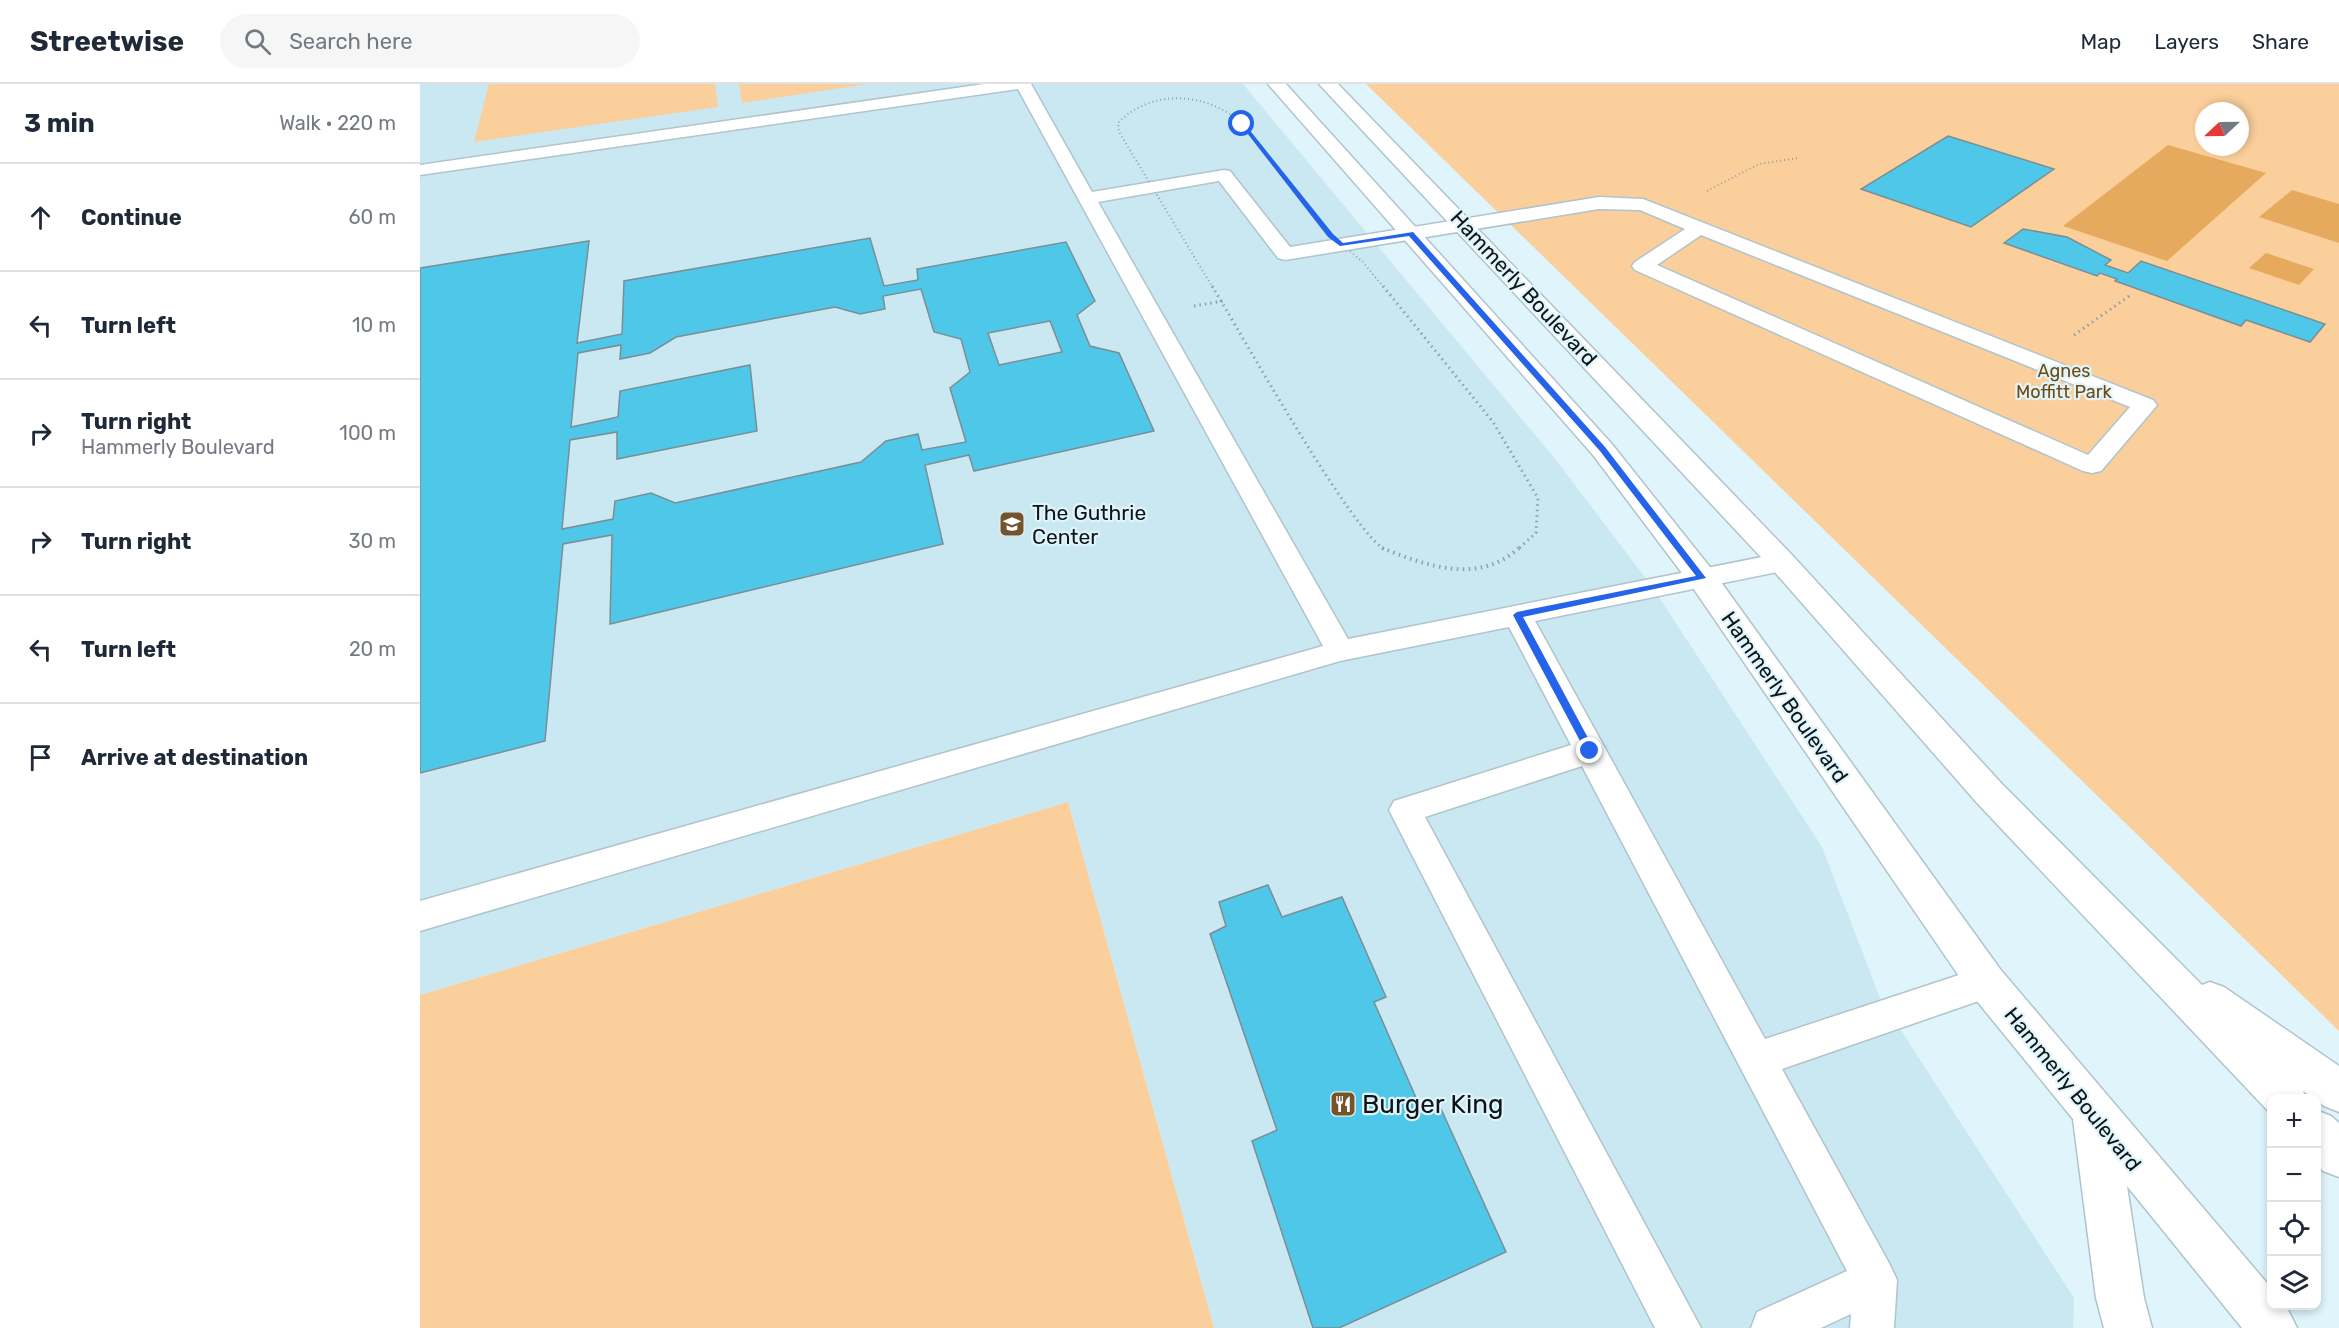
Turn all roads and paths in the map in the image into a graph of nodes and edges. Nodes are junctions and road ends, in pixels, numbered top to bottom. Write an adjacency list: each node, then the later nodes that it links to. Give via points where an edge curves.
1 (1017, 84): 6 (lane)
2 (1023, 84): 8 (lane)
3 (1277, 84): 12 (main road, Hammerly Boulevard)
4 (1328, 84): 10 (main road, Hammerly Boulevard)
5 (1798, 158): 9 (path, via 1759,164)
6 (420, 170)
7 (1153, 187): 8 (lane); 13 (lane, via 1224,175 1285,254); 13 (path, via 1119,132 1118,123 1126,112 1140,105 1182,98 1204,100 1227,108); 13 (path, via 1348,510 1378,547 1421,564 1465,572 1504,562 1536,533 1538,498 1493,422 1364,262)
8 (1087, 198): 19 (lane)
9 (1668, 215): 10 (lane, via 1643,205 1599,203); 11 (lane)
10 (1466, 226): 12 (lane); 16 (main road, Hammerly Boulevard)
11 (1699, 228): 15 (lane); 15 (lane, via 1642,266 2092,466 2145,405)
12 (1410, 234): 13 (lane); 17 (main road, Hammerly Boulevard, via 1602,449)
13 (1342, 245)
14 (2132, 294): 15 (path)
15 (2037, 362)
16 (1782, 562): 17 (lane); 22 (main road, Hammerly Boulevard, via 1990,794)
17 (1702, 578): 18 (lane); 23 (main road, Hammerly Boulevard)
18 (1517, 615): 19 (lane); 20 (lane)
19 (1340, 651): 21 (lane)
20 (1590, 751): 24 (lane); 31 (lane, via 1405,810)
21 (420, 916)
22 (2149, 957): 25 (main road); 26 (main road, Hammerly Boulevard)
23 (1986, 982): 24 (lane); 27 (main road, Hammerly Boulevard)
24 (1755, 1060): 30 (lane)
25 (2339, 1090)
26 (2281, 1094)
27 (2094, 1115): 34 (main road, via 2120,1298); 35 (main road, Hammerly Boulevard)
28 (2321, 1136): 29 (main road)
29 (2339, 1155)
30 (1875, 1280): 32 (lane); 33 (lane)
31 (1679, 1328)
32 (1773, 1328)
33 (1872, 1328)
34 (2128, 1328)
35 (2273, 1328)

